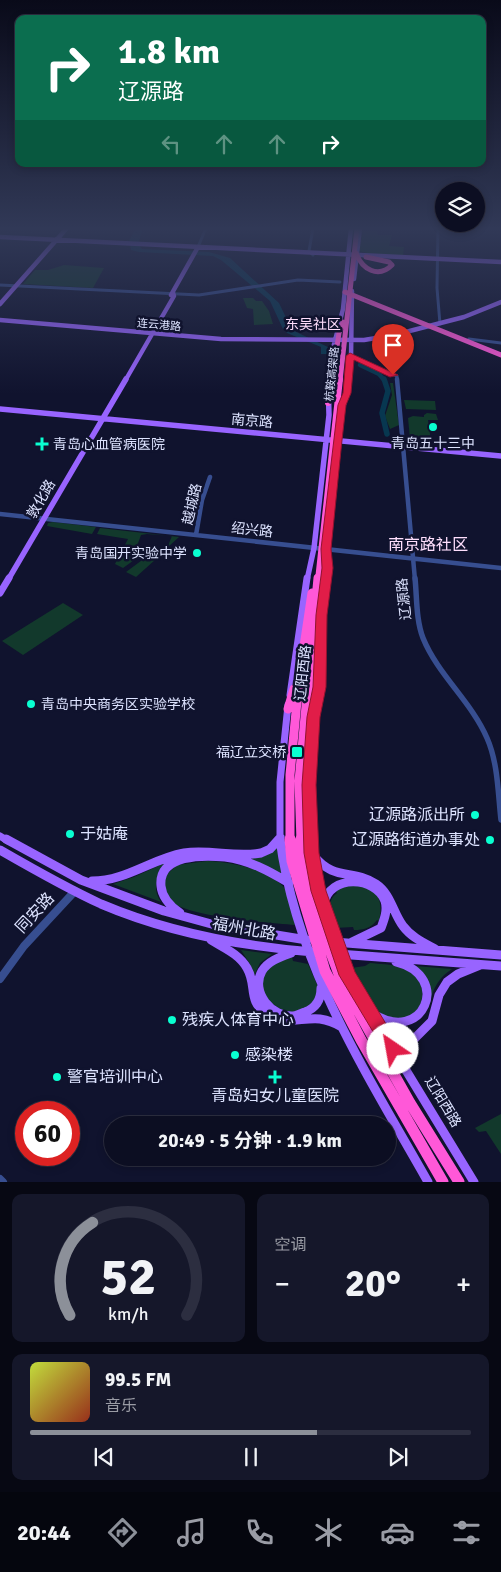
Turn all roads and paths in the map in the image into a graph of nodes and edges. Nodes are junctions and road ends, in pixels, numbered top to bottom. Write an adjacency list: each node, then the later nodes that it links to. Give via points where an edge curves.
1 (178, 283): 11 (main road, 敦化路)
2 (278, 283): 11 (street, via 207,294)
3 (346, 283): 10 (main road, 辽阳西路)
4 (350, 283): 18 (highway, 杭鞍高架路)
5 (353, 283): 18 (highway, 杭鞍高架路)
6 (354, 283): 12 (main road, 辽阳西路)
7 (436, 283): 19 (street)
8 (0, 285): 9 (street)
9 (17, 285): 11 (street); 15 (main road)
10 (345, 292): 12 (highway); 26 (main road, 辽阳西路)
11 (173, 293): 21 (main road, 敦化路)
12 (352, 294): 13 (highway); 13 (highway); 31 (main road, 辽阳西路)
13 (369, 300): 17 (highway); 19 (highway)
14 (501, 302): 20 (main road)
15 (0, 304)
16 (0, 320): 23 (main road, 连云港路)
17 (418, 321): 19 (highway); 22 (main road)
18 (345, 322): 35 (highway, via 338,333); 36 (highway, via 350,333); 52 (highway, 杭鞍高架路)
19 (434, 325): 20 (highway); 22 (main road); 31 (main road, via 380,341); 33 (highway)
20 (446, 325): 27 (highway)
21 (155, 327): 23 (main road); 24 (main road, 敦化路); 25 (main road)
22 (418, 329): 31 (main road)
23 (134, 332): 24 (main road, 连云港路); 28 (main road)
24 (151, 333): 25 (main road, 连云港路); 28 (main road, 敦化路)
25 (171, 334): 28 (main road); 29 (main road, 连云港路, via 221,339)
26 (336, 335): 29 (main road); 30 (main road, 辽阳西路)
27 (469, 338): 32 (street); 33 (highway)
28 (145, 341): 38 (main road, 敦化路)
29 (324, 341): 30 (main road, 连云港路)
30 (335, 341): 31 (main road, 连云港路); 35 (main road, 辽阳西路, via 327,387)
31 (352, 342): 34 (main road, 辽阳西路)
32 (501, 343)
33 (501, 353)
34 (350, 357): 36 (main road, 辽阳西路, via 347,393); 41 (street, 辽源路, via 397,376)
35 (329, 400): 39 (main road, 辽阳西路)
36 (342, 405): 40 (main road, 辽阳西路)
37 (0, 408): 38 (main road, 南京路)
38 (102, 417): 39 (main road, 南京路); 45 (main road, 敦化路)
39 (326, 438): 40 (main road, 南京路); 47 (main road, 辽阳西路)
40 (337, 439): 41 (main road, 南京路); 48 (main road, 辽阳西路)
41 (404, 446): 42 (main road, 南京路); 49 (street, 辽源路)
42 (501, 454)
43 (210, 477): 46 (street, 越城路)
44 (0, 514): 45 (street, 绍兴路)
45 (44, 519): 46 (street, 绍兴路); 51 (main road, 敦化路)
46 (196, 535): 47 (street, 绍兴路)
47 (314, 548): 48 (street, 绍兴路); 53 (main road, 辽阳西路)
48 (326, 549): 49 (street, 绍兴路); 54 (main road, 辽阳西路, via 319,687)
49 (413, 558): 50 (street, 绍兴路); 55 (street, 辽源路, via 419,625 424,642 430,656 464,700 487,738)
50 (501, 568)
51 (0, 592)
52 (311, 614): 53 (highway, via 298,654 294,694); 54 (highway, via 317,638); 78 (highway, 辽阳西路, via 290,774 292,861 325,971 361,1040)
53 (288, 709): 57 (main road, 辽阳西路, via 280,773)
54 (313, 717): 59 (main road, 辽阳西路, via 309,785)
55 (501, 820)
56 (0, 836): 60 (main road, 福州北路)
57 (281, 837): 60 (main road, via 277,844 262,853 200,851 169,857 113,881); 61 (main road, 辽阳西路)
58 (0, 850): 62 (main road, 福州北路)
59 (312, 853): 63 (main road, 辽阳西路); 67 (main road, via 326,870 364,877 384,889 405,928)
60 (81, 880): 64 (main road, 福州北路)
61 (289, 883): 64 (main road, via 257,865 224,856 176,861 163,873 161,894 176,911); 74 (main road, 辽阳西路, via 298,921)
62 (75, 891): 65 (main road, 福州北路, via 138,917); 73 (street, 同安路, via 24,946)
63 (324, 906): 66 (main road, via 324,898 333,886 347,881 370,886 385,901 386,914 381,928); 75 (main road, 辽阳西路, via 348,975)
64 (195, 920): 66 (main road, 福州北路, via 296,939)
65 (208, 938): 68 (main road, 福州北路); 76 (main road, via 230,951 250,972 250,990 254,1000 269,1016 290,1022 312,1018)
66 (349, 943): 67 (main road, 福州北路)
67 (436, 950): 70 (main road, 福州北路)
68 (306, 952): 69 (main road, 福州北路); 74 (main road, via 289,953 266,964 259,976 259,993 272,1009 291,1016 313,1008 320,1000)
69 (357, 955): 71 (main road, 福州北路); 75 (main road, via 401,962 417,972 427,986 428,1003 421,1014 407,1022 379,1019)
70 (501, 955)
71 (483, 964): 72 (main road, 福州北路); 77 (main road, via 448,980 440,991 434,1018 409,1044)
72 (501, 966)
73 (0, 979)
74 (321, 986): 76 (main road, 辽阳西路)
75 (367, 1009): 77 (main road, 辽阳西路)
76 (342, 1028): 81 (main road, 辽阳西路)
77 (402, 1063): 84 (main road, 辽阳西路)
78 (405, 1105): 82 (highway); 83 (highway)
79 (0, 1179): 80 (street)
80 (3, 1182)
81 (428, 1182)
82 (443, 1182)
83 (458, 1182)
84 (474, 1182)

